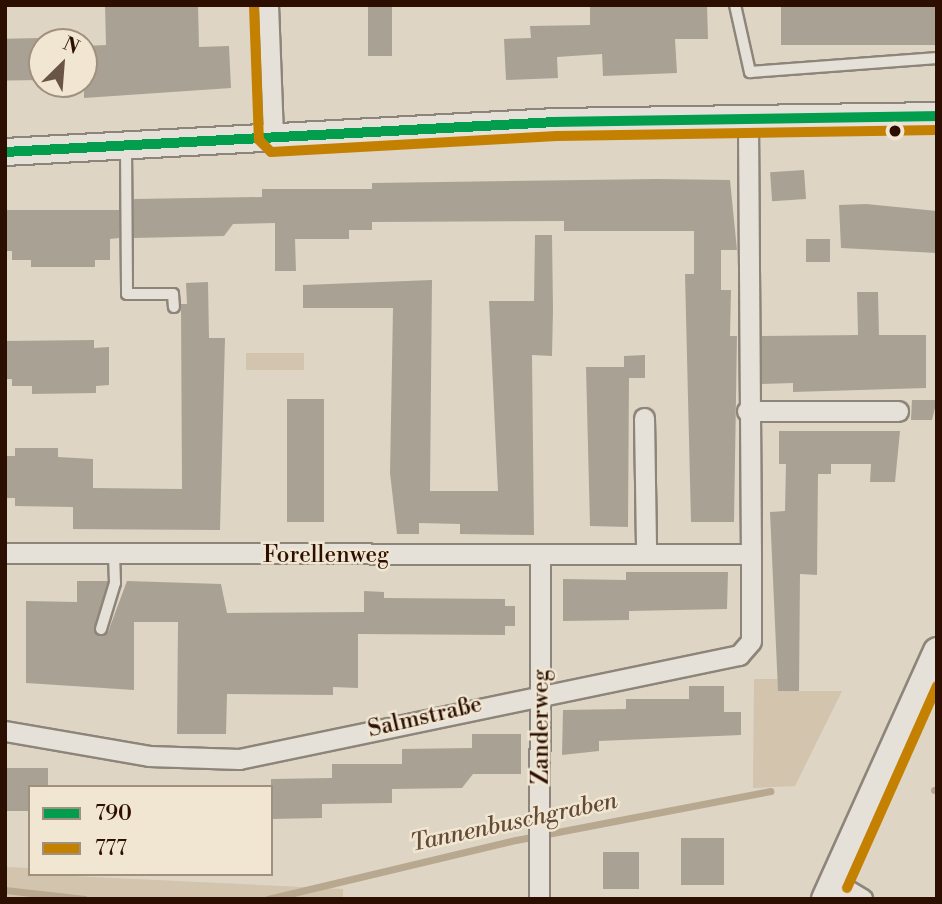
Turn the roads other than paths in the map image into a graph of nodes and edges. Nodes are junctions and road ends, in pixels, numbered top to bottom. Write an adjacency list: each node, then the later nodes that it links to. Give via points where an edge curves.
1 (268, 5): 6 (street)
2 (735, 5): 3 (lane, via 750,72)
3 (937, 58)
4 (937, 116): 5 (street)
5 (748, 117): 6 (street); 10 (street)
6 (274, 138): 7 (street)
7 (126, 145): 8 (street); 9 (lane, via 127,294 173,294)
8 (5, 152)
9 (174, 307)
10 (747, 411): 11 (street); 15 (street)
11 (898, 411)
12 (644, 418): 13 (street)
13 (646, 552): 15 (street, Forellenweg); 17 (street, Forellenweg)
14 (5, 553): 16 (street, Forellenweg)
15 (751, 554): 20 (street, Salmstraße, via 747,651 590,687)
16 (114, 555): 17 (street, Forellenweg); 18 (lane, via 116,583)
17 (540, 555): 20 (street, Zanderweg)
18 (102, 629)
19 (937, 650): 22 (street)
20 (541, 691): 21 (street, Salmstraße, via 239,759 149,756); 23 (street, Zanderweg)
21 (5, 731)
22 (830, 891): 24 (street)
23 (540, 899)
24 (862, 899)

